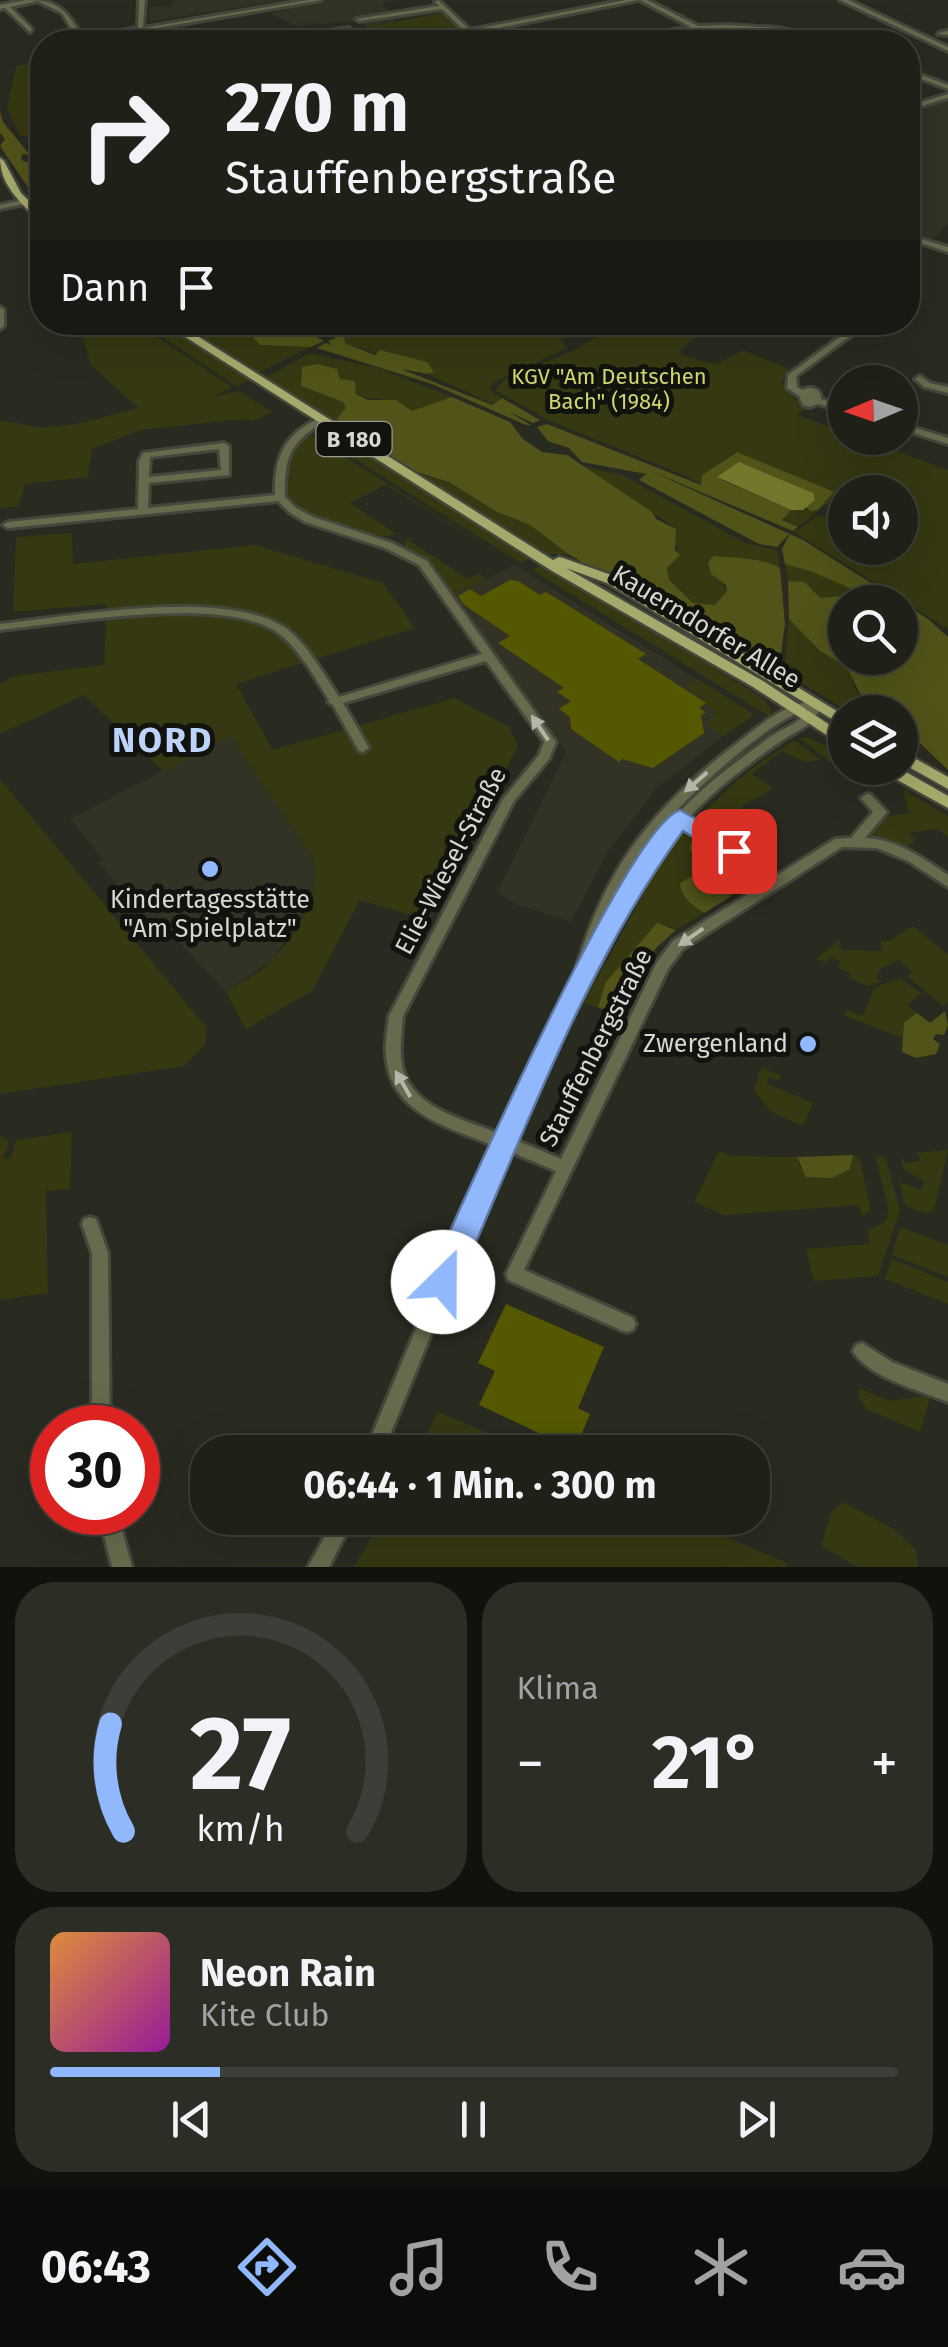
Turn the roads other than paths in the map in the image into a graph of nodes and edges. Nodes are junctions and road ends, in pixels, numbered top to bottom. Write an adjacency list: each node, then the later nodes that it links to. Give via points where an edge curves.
1 (38, 0): 9 (street); 15 (street, via 64,12)
2 (142, 0): 16 (street)
3 (300, 0): 11 (street)
4 (318, 0): 11 (street)
5 (436, 0): 10 (street)
6 (634, 0): 19 (street)
7 (643, 0): 13 (street)
8 (843, 0): 22 (street)
9 (3, 7): 14 (street)
10 (443, 7): 12 (street); 18 (street)
11 (271, 8): 17 (street)
12 (360, 19)
13 (695, 27): 20 (street); 21 (street)
14 (30, 30)
15 (72, 30)
16 (144, 30)
17 (164, 30)
18 (467, 30)
19 (479, 30)
20 (681, 30)
21 (773, 30)
22 (907, 30)
23 (920, 36): 24 (street)
24 (948, 49)
25 (920, 77): 26 (street)
26 (948, 86)
27 (948, 96): 28 (street)
28 (920, 104)
29 (0, 152): 31 (main road)
30 (0, 161): 31 (main road)
31 (27, 201): 32 (main road); 33 (street)
32 (30, 205)
33 (0, 207)
34 (920, 241): 35 (street)
35 (948, 250)
36 (0, 310): 37 (street)
37 (0, 326)
38 (188, 335): 43 (main road, Kauerndorfer Allee / B 180)
39 (847, 335): 42 (street, via 796,370 790,384 804,401)
40 (920, 379): 41 (street)
41 (948, 390)
42 (828, 404)
43 (325, 422): 47 (street, via 292,441 282,463); 50 (main road, Kauerndorfer Allee / B 180)
44 (918, 432): 45 (street)
45 (948, 441)
46 (144, 480): 46 (street, via 146,455 224,446 226,472); 48 (street)
47 (280, 498): 48 (street); 52 (street, Elie-Wiesel-Straße, via 314,520 418,559)
48 (142, 513): 49 (street)
49 (8, 525)
50 (541, 556): 54 (main road, Kauerndorfer Allee / B 180); 55 (main road, Kauerndorfer Allee / B 180, via 612,580)
51 (0, 627): 53 (street, via 176,612 252,617 288,636)
52 (489, 656): 53 (street); 70 (street, Elie-Wiesel-Straße, one-way to 52, via 436,1118 408,1094 390,1048 396,1016 510,798 550,748)
53 (334, 702): 58 (street)
54 (794, 708): 55 (main road, Kauerndorfer Allee / B 180); 64 (street, Stauffenbergstraße, one-way to 64)
55 (812, 712): 56 (main road, Kauerndorfer Allee / B 180); 57 (main road, Kauerndorfer Allee / B 180); 65 (street, Stauffenbergstraße, via 725,775)
56 (828, 717)
57 (828, 727)
58 (363, 748)
59 (918, 766): 60 (main road)
60 (948, 784)
61 (917, 785): 63 (main road)
62 (867, 798): 66 (street, via 880,812)
63 (948, 803)
64 (664, 810): 65 (street); 69 (street, Stauffenbergstraße, via 612,888 585,950)
65 (680, 818): 67 (street); 69 (street, Stauffenbergstraße)
66 (856, 840): 67 (street, Stauffenbergstraße); 68 (street, via 899,852)
67 (772, 882): 71 (street, Stauffenbergstraße, one-way to 71, via 671,952)
68 (948, 882)
69 (578, 987): 70 (street, Stauffenbergstraße)
70 (501, 1142): 71 (street, Stauffenbergstraße); 77 (street, Stauffenbergstraße)
71 (564, 1167): 73 (street, Stauffenbergstraße, via 514,1274)
72 (90, 1224): 76 (street, via 100,1253)
73 (627, 1324)
74 (862, 1352): 75 (street)
75 (948, 1393)
76 (100, 1405)
77 (381, 1435)
78 (113, 1535): 80 (street)
79 (336, 1535): 81 (street)
80 (122, 1567)
81 (318, 1567)

